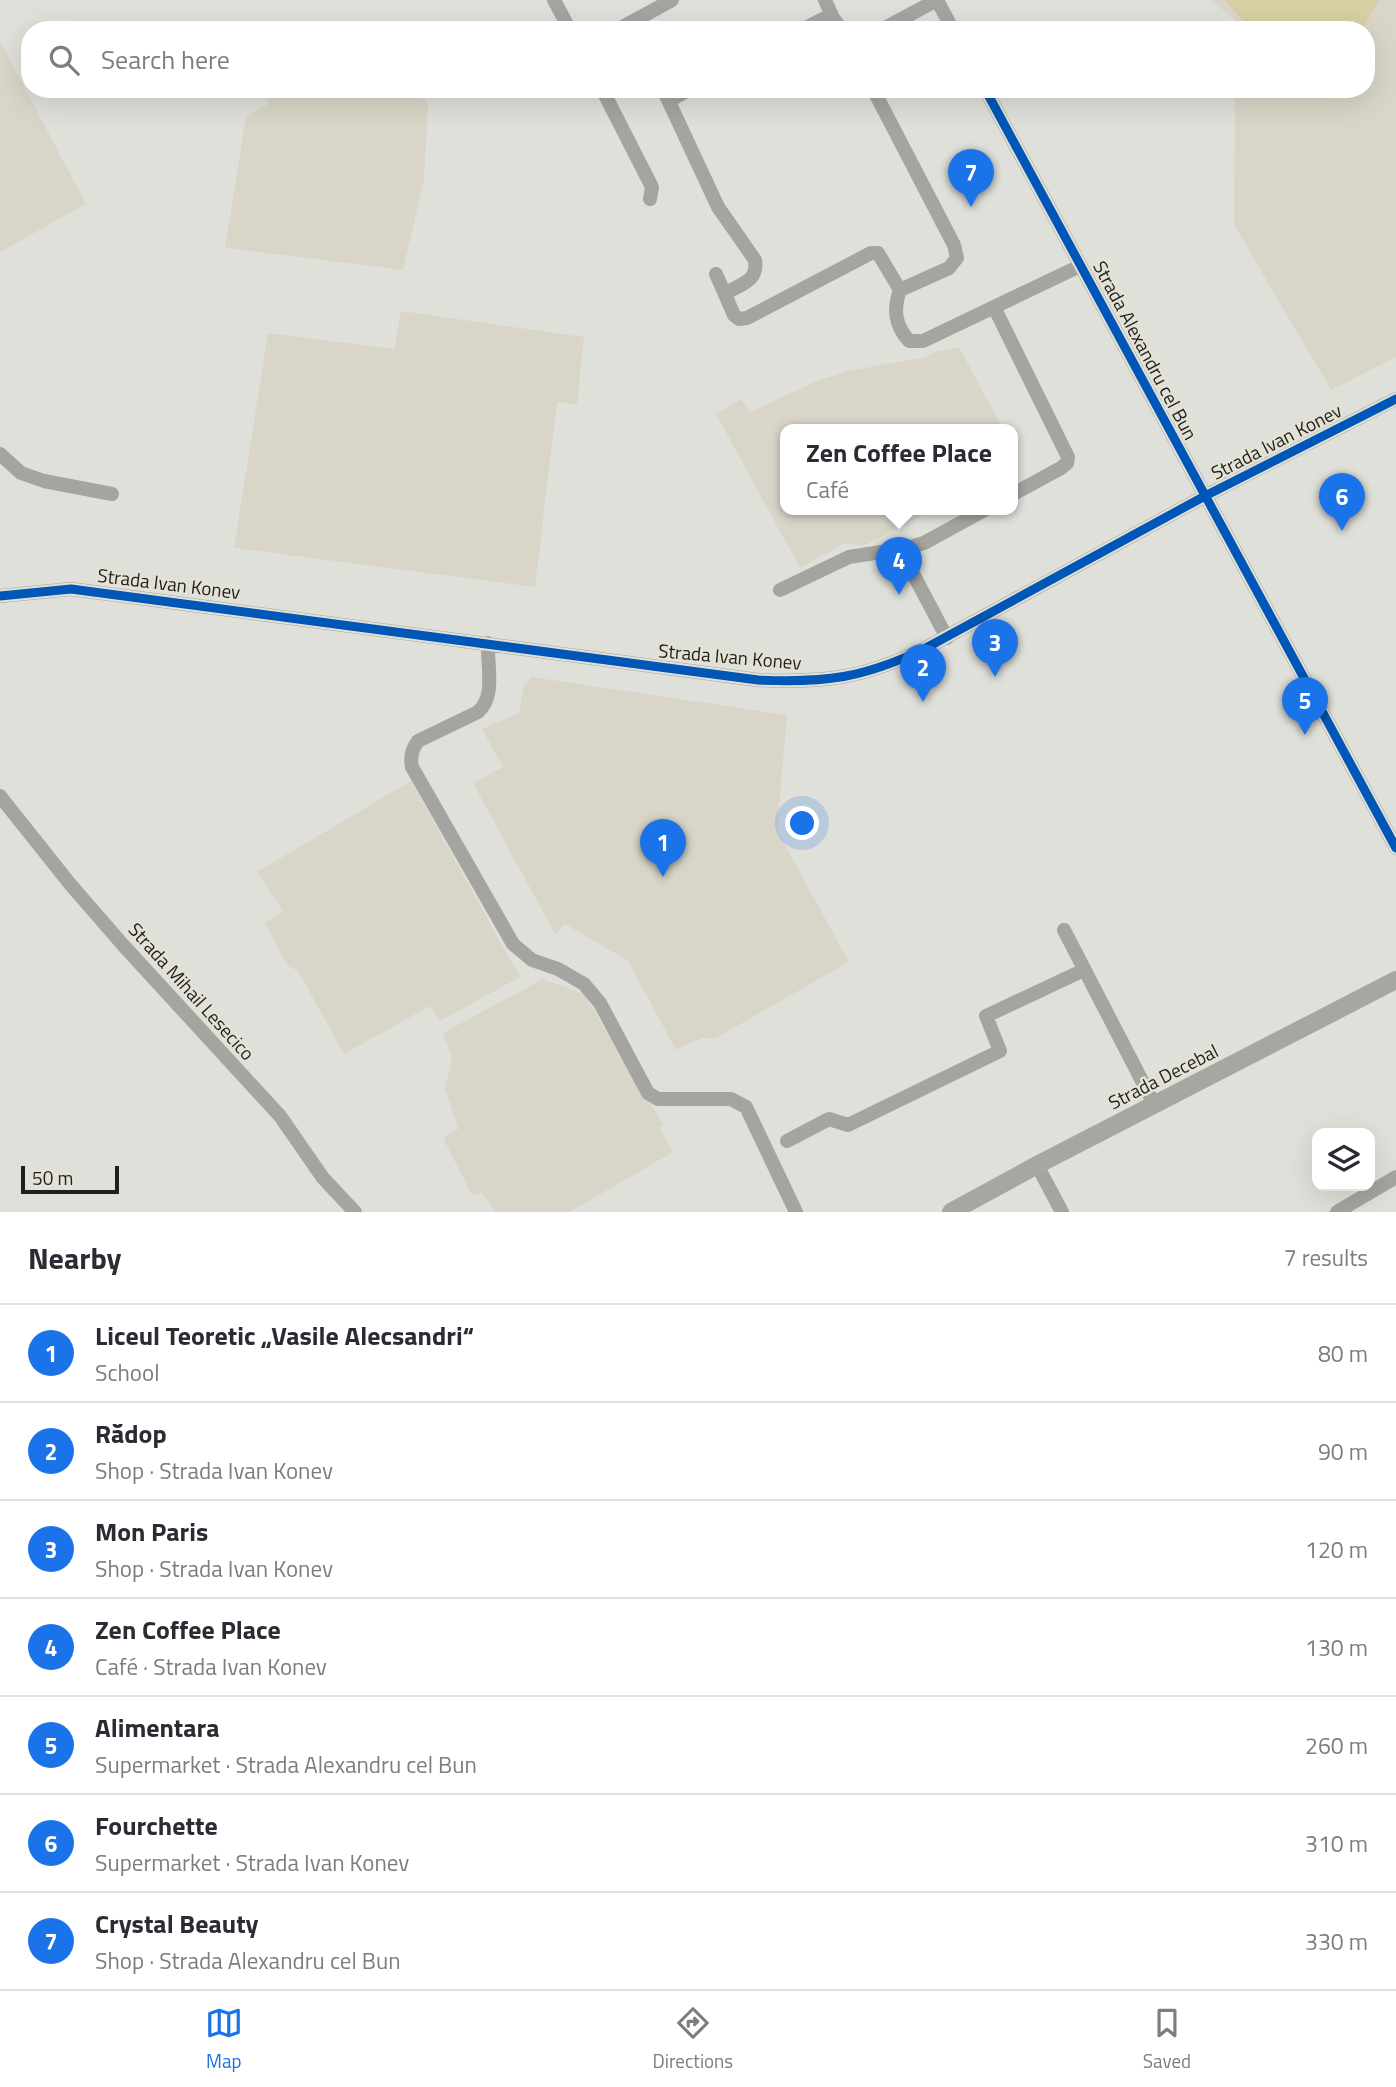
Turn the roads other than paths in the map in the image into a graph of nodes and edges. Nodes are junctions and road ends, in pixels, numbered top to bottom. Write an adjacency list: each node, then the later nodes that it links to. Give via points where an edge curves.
1 (554, 0): 5 (street)
2 (672, 0): 6 (street)
3 (825, 0): 7 (street)
4 (937, 0): 8 (street); 9 (street)
5 (565, 21)
6 (638, 21)
7 (836, 21)
8 (898, 21)
9 (948, 21)
10 (606, 98): 14 (street, via 652,187)
11 (667, 98): 18 (street, via 718,207 755,260 753,278)
12 (878, 98): 17 (street, via 957,258 949,268)
13 (990, 98): 15 (street, Strada Alexandru cel Bun)
14 (650, 199)
15 (1080, 266): 19 (street); 24 (street, Strada Alexandru cel Bun)
16 (716, 274): 18 (street)
17 (900, 290): 18 (street, via 883,258 871,253 747,318 734,315); 19 (street, via 896,316 902,333 913,343)
18 (726, 292)
19 (995, 309): 22 (street, via 1069,457 1061,468)
20 (1396, 399): 24 (street, Strada Ivan Konev)
21 (0, 454): 23 (street, via 21,472 44,481)
22 (1018, 492)
23 (112, 494)
24 (1205, 496): 29 (street, Strada Ivan Konev); 32 (street, Strada Alexandru cel Bun)
25 (975, 515): 26 (street, via 924,543)
26 (900, 549): 27 (street, via 849,557); 29 (street)
27 (780, 590)
28 (0, 596): 30 (street, Strada Ivan Konev, via 71,589)
29 (947, 638): 30 (street, Strada Ivan Konev, via 866,673 790,681 658,668)
30 (488, 643): 41 (street, via 489,699 478,712 418,741 413,747 412,767 513,944 533,960 584,984 600,1003 648,1093 658,1099 731,1099 746,1107)
31 (0, 796): 40 (street, Strada Mihail Lesecico, via 114,935 280,1116 323,1178)
32 (1396, 848)
33 (1064, 930): 34 (street)
34 (1084, 970): 36 (street); 37 (street, via 986,1016 1000,1051 848,1125 829,1119)
35 (1396, 980): 36 (main road, Strada Decebal)
36 (1154, 1104): 38 (main road, Strada Decebal)
37 (787, 1140)
38 (1037, 1165): 42 (main road, Strada Decebal); 43 (street)
39 (1396, 1177): 44 (street)
40 (355, 1212)
41 (796, 1212)
42 (951, 1212)
43 (1062, 1212)
44 (1337, 1212)

